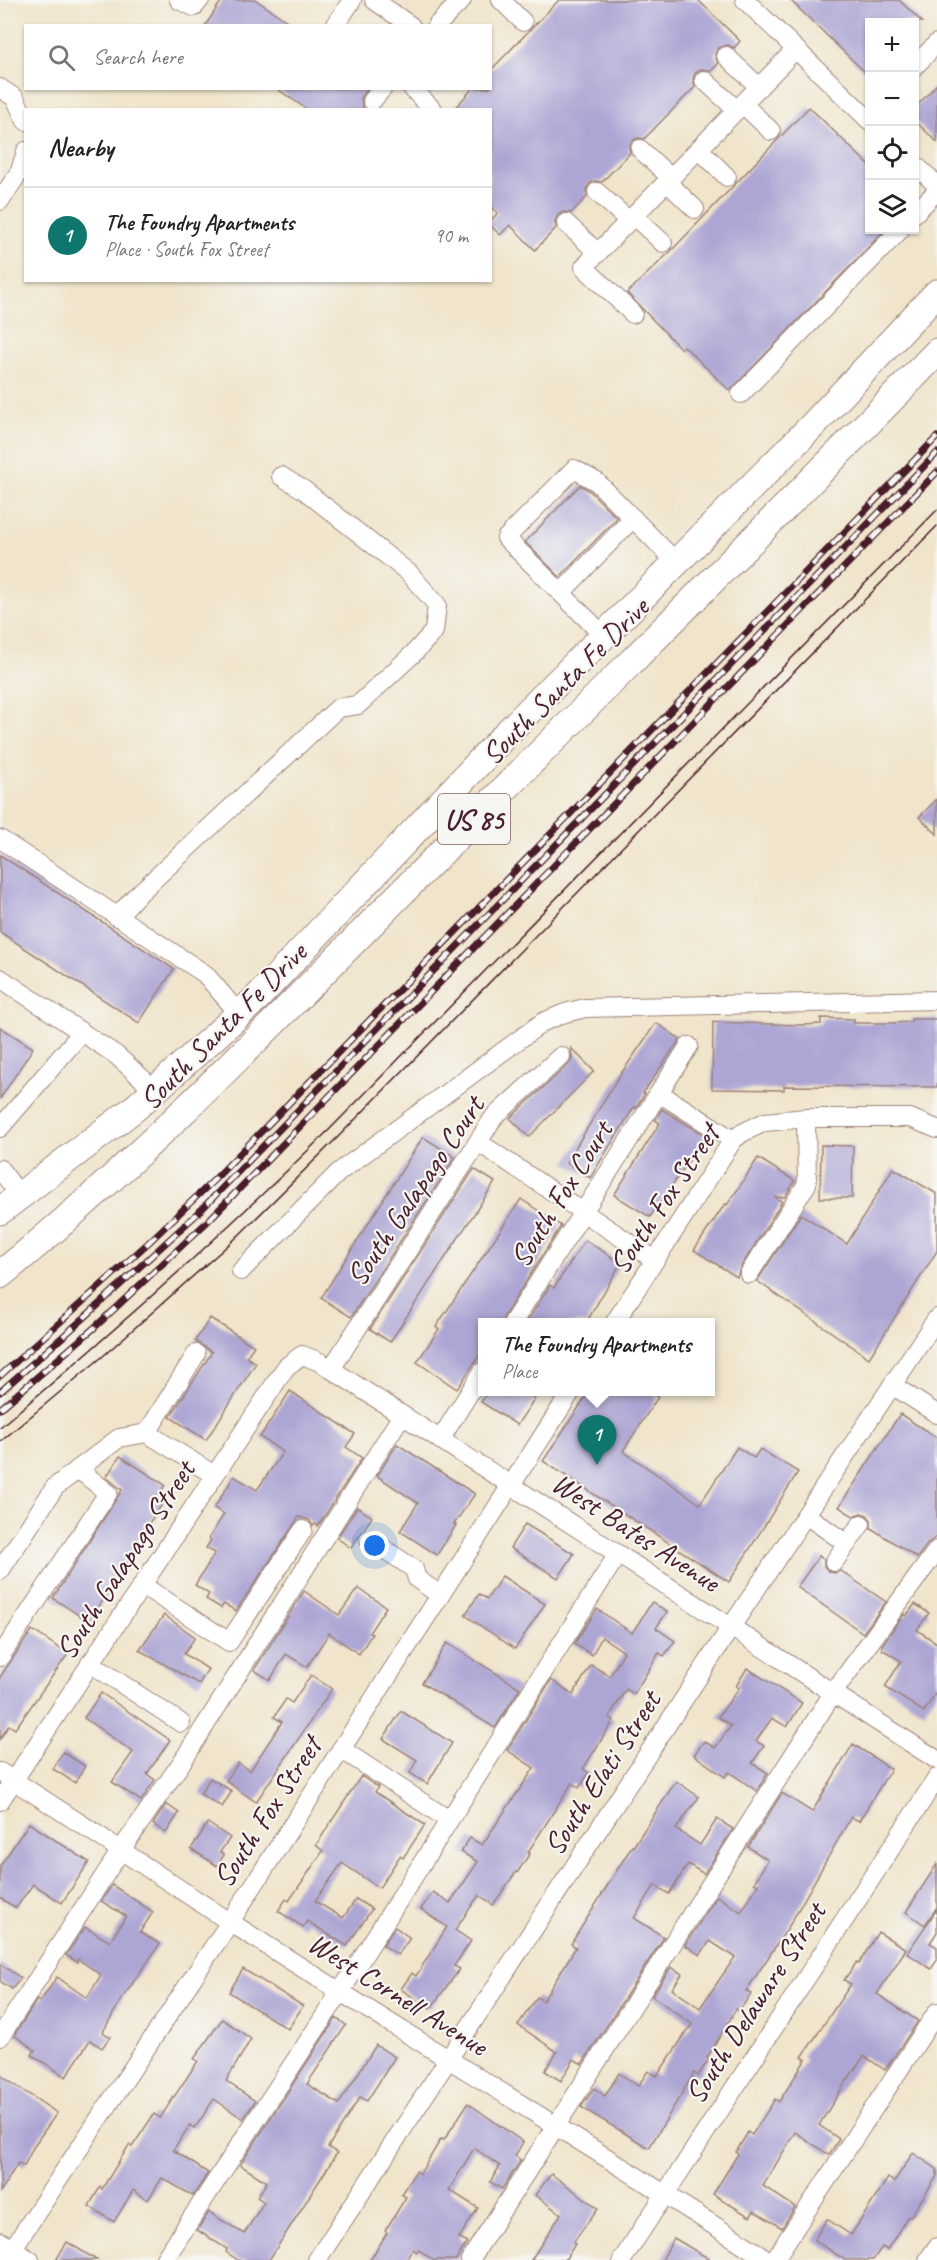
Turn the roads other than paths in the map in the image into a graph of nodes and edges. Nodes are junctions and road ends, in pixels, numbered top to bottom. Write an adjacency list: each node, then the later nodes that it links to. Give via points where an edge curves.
1 (179, 0): 2 (street, via 195,7)
2 (200, 0)
3 (352, 0): 10 (street)
4 (462, 0): 11 (street)
5 (501, 0): 9 (street)
6 (745, 0): 13 (street)
7 (377, 1): 8 (street)
8 (392, 20)
9 (523, 22)
10 (336, 24)
11 (438, 24)
12 (937, 43): 15 (street)
13 (795, 50): 17 (street); 22 (street)
14 (726, 56): 17 (street)
15 (919, 63)
16 (704, 80): 20 (street)
17 (759, 87): 20 (street)
18 (0, 88): 23 (street, via 15,98)
19 (414, 90): 21 (street)
20 (740, 107): 24 (street); 26 (street)
21 (432, 108)
22 (865, 114)
23 (24, 117)
24 (771, 130)
25 (640, 149): 30 (street)
26 (699, 149): 29 (street); 30 (street)
27 (24, 158): 34 (street)
28 (919, 168): 31 (street)
29 (727, 177)
30 (669, 180): 35 (street); 37 (street)
31 (937, 185)
32 (937, 191): 36 (street)
33 (597, 192): 37 (street)
34 (0, 201)
35 (694, 208)
36 (919, 210)
37 (632, 219): 40 (street); 41 (street)
38 (566, 223): 41 (street)
39 (896, 234): 45 (street)
40 (663, 243)
41 (598, 253): 43 (street, via 584,267)
42 (937, 293): 48 (highway, South Santa Fe Drive / US 85)
43 (633, 314)
44 (937, 352): 72 (highway, South Santa Fe Drive / US 85, via 278,1020 62,1225)
45 (741, 394)
46 (281, 476): 52 (street, via 409,573 437,605 434,631 358,705 338,708)
47 (633, 518): 48 (street); 49 (street); 49 (street, via 597,482 574,469 506,538)
48 (676, 562): 50 (highway, South Santa Fe Drive / US 85)
49 (561, 593): 50 (street)
50 (603, 635): 55 (highway, South Santa Fe Drive / US 85)
51 (0, 839): 52 (street)
52 (117, 917): 55 (street, via 205,974)
53 (0, 978): 56 (street)
54 (937, 1000): 70 (street, via 585,1008 565,1013 543,1022 339,1172)
55 (239, 1014): 59 (highway, South Santa Fe Drive / US 85)
56 (82, 1032): 59 (street, via 116,1055); 62 (street)
57 (689, 1046): 60 (street, South Fox Court)
58 (561, 1056): 65 (street, South Galapago Court, via 494,1117)
59 (155, 1090): 67 (highway, South Santa Fe Drive / US 85)
60 (657, 1096): 64 (street, via 667,1098); 68 (street, South Fox Court)
61 (806, 1118): 63 (street, South Fox Street, via 902,1117); 64 (street, South Fox Street, via 765,1122); 71 (street, via 807,1184)
62 (0, 1128)
63 (937, 1129)
64 (733, 1140): 69 (street, South Fox Street)
65 (478, 1142): 68 (street); 78 (street, South Galapago Court)
66 (0, 1169): 67 (street)
67 (10, 1204)
68 (583, 1211): 69 (street); 73 (street, South Fox Court)
69 (656, 1260): 74 (street, South Fox Street)
70 (241, 1271)
71 (749, 1274)
72 (0, 1275)
73 (516, 1318)
74 (618, 1318)
75 (937, 1318): 80 (street, South Elati Street)
76 (196, 1354): 84 (street)
77 (302, 1355): 78 (street, West Bates Avenue); 87 (street, South Galapago Street, via 286,1367)
78 (331, 1369): 83 (street, West Bates Avenue)
79 (478, 1379): 85 (street)
80 (892, 1385): 82 (street); 89 (street, South Elati Street)
81 (568, 1396): 88 (street, South Fox Street)
82 (937, 1414)
83 (402, 1415): 85 (street, West Bates Avenue); 111 (street, via 182,1762)
84 (147, 1433): 86 (street, via 118,1438); 87 (street)
85 (440, 1440): 88 (street, West Bates Avenue)
86 (78, 1469): 97 (street, via 55,1487); 101 (street, via 108,1493)
87 (214, 1475): 98 (street, South Galapago Street)
88 (511, 1485): 95 (street, West Bates Avenue); 99 (street, South Fox Street)
89 (806, 1515): 93 (street); 100 (street, South Elati Street)
90 (861, 1524): 93 (street)
91 (303, 1530): 98 (street, via 229,1641)
92 (369, 1539): 99 (street, via 414,1569 417,1579)
93 (847, 1544): 96 (street)
94 (937, 1550): 103 (street)
95 (618, 1554): 100 (street, West Bates Avenue); 110 (street)
96 (834, 1562)
97 (0, 1570)
98 (142, 1585): 102 (street, South Galapago Street)
99 (440, 1595): 105 (street, South Fox Street)
100 (731, 1627): 103 (street, West Bates Avenue); 116 (street, South Elati Street)
101 (0, 1657)
102 (90, 1663): 104 (street); 107 (street, South Galapago Street)
103 (833, 1693): 106 (street, West Bates Avenue); 117 (street)
104 (182, 1723)
105 (341, 1749): 110 (street); 112 (street, South Fox Street)
106 (937, 1760)
107 (7, 1776): 109 (street, South Galapago Street); 111 (street, West Cornell Avenue)
108 (937, 1778): 118 (street, South Delaware Street)
109 (0, 1801)
110 (449, 1820): 113 (street)
111 (121, 1850): 112 (street, West Cornell Avenue); 115 (street)
112 (230, 1922): 113 (street, West Cornell Avenue); 120 (street, South Fox Street)
113 (341, 1991): 116 (street, West Cornell Avenue); 122 (street)
114 (937, 2013): 127 (street)
115 (0, 2037)
116 (448, 2060): 117 (street, West Cornell Avenue); 123 (street, South Elati Street)
117 (556, 2127): 118 (street, West Cornell Avenue); 124 (street)
118 (665, 2193): 125 (street, South Delaware Street); 126 (street, West Cornell Avenue)
119 (937, 2247): 128 (street)
120 (6, 2250): 121 (street)
121 (30, 2260)
122 (164, 2260)
123 (316, 2260)
124 (470, 2260)
125 (622, 2260)
126 (768, 2260)
127 (774, 2260)
128 (928, 2260)

